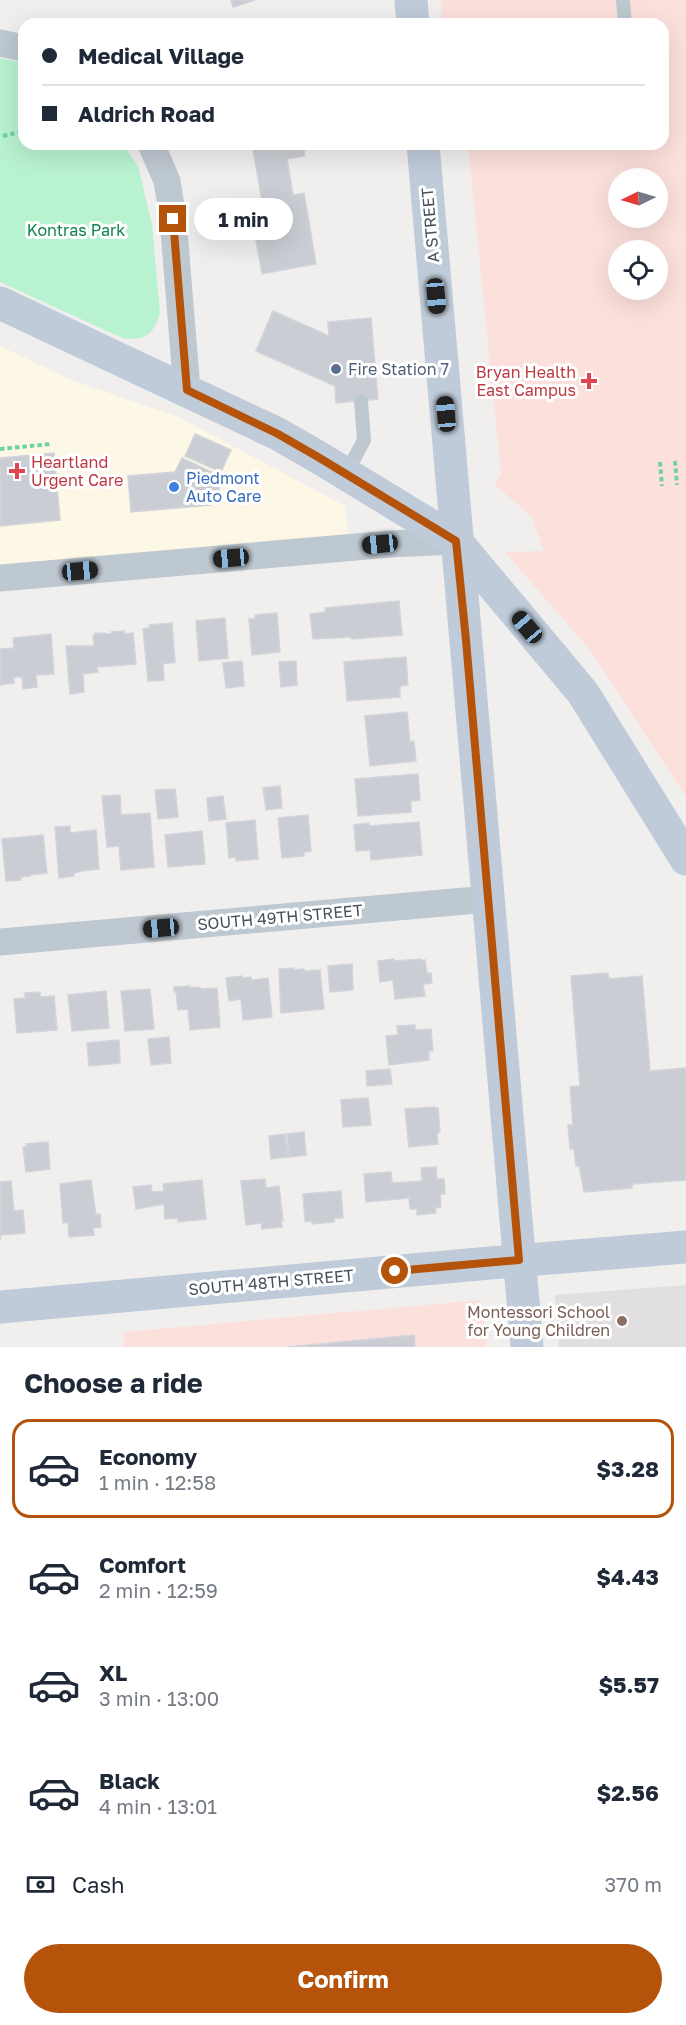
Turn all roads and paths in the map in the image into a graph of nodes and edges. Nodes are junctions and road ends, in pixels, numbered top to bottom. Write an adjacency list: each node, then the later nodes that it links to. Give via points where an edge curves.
1 (411, 0): 3 (main road)
2 (623, 0): 4 (lane)
3 (412, 18)
4 (624, 18)
5 (0, 43): 6 (street)
6 (18, 47)
7 (18, 132): 8 (path)
8 (3, 136)
9 (154, 150): 12 (street, via 167,181 172,209)
10 (423, 150): 21 (main road, A STREET)
11 (0, 303): 12 (main road)
12 (187, 390): 18 (main road, via 278,434)
13 (361, 401): 18 (lane, via 363,440)
14 (51, 444): 15 (path)
15 (0, 449)
16 (675, 461): 19 (path)
17 (660, 462): 20 (path)
18 (346, 474): 21 (main road)
19 (677, 485)
20 (662, 486)
21 (456, 541): 22 (street, via 380,544); 23 (main road, via 583,693); 24 (main road, A STREET)
22 (0, 578)
23 (686, 859)
24 (488, 899): 25 (street, SOUTH 49TH STREET); 27 (main road, A STREET)
25 (0, 942)
26 (686, 1247): 27 (main road, SOUTH 48TH STREET)
27 (519, 1260): 28 (main road, SOUTH 48TH STREET); 29 (main road, A STREET)
28 (0, 1307)
29 (527, 1347)

